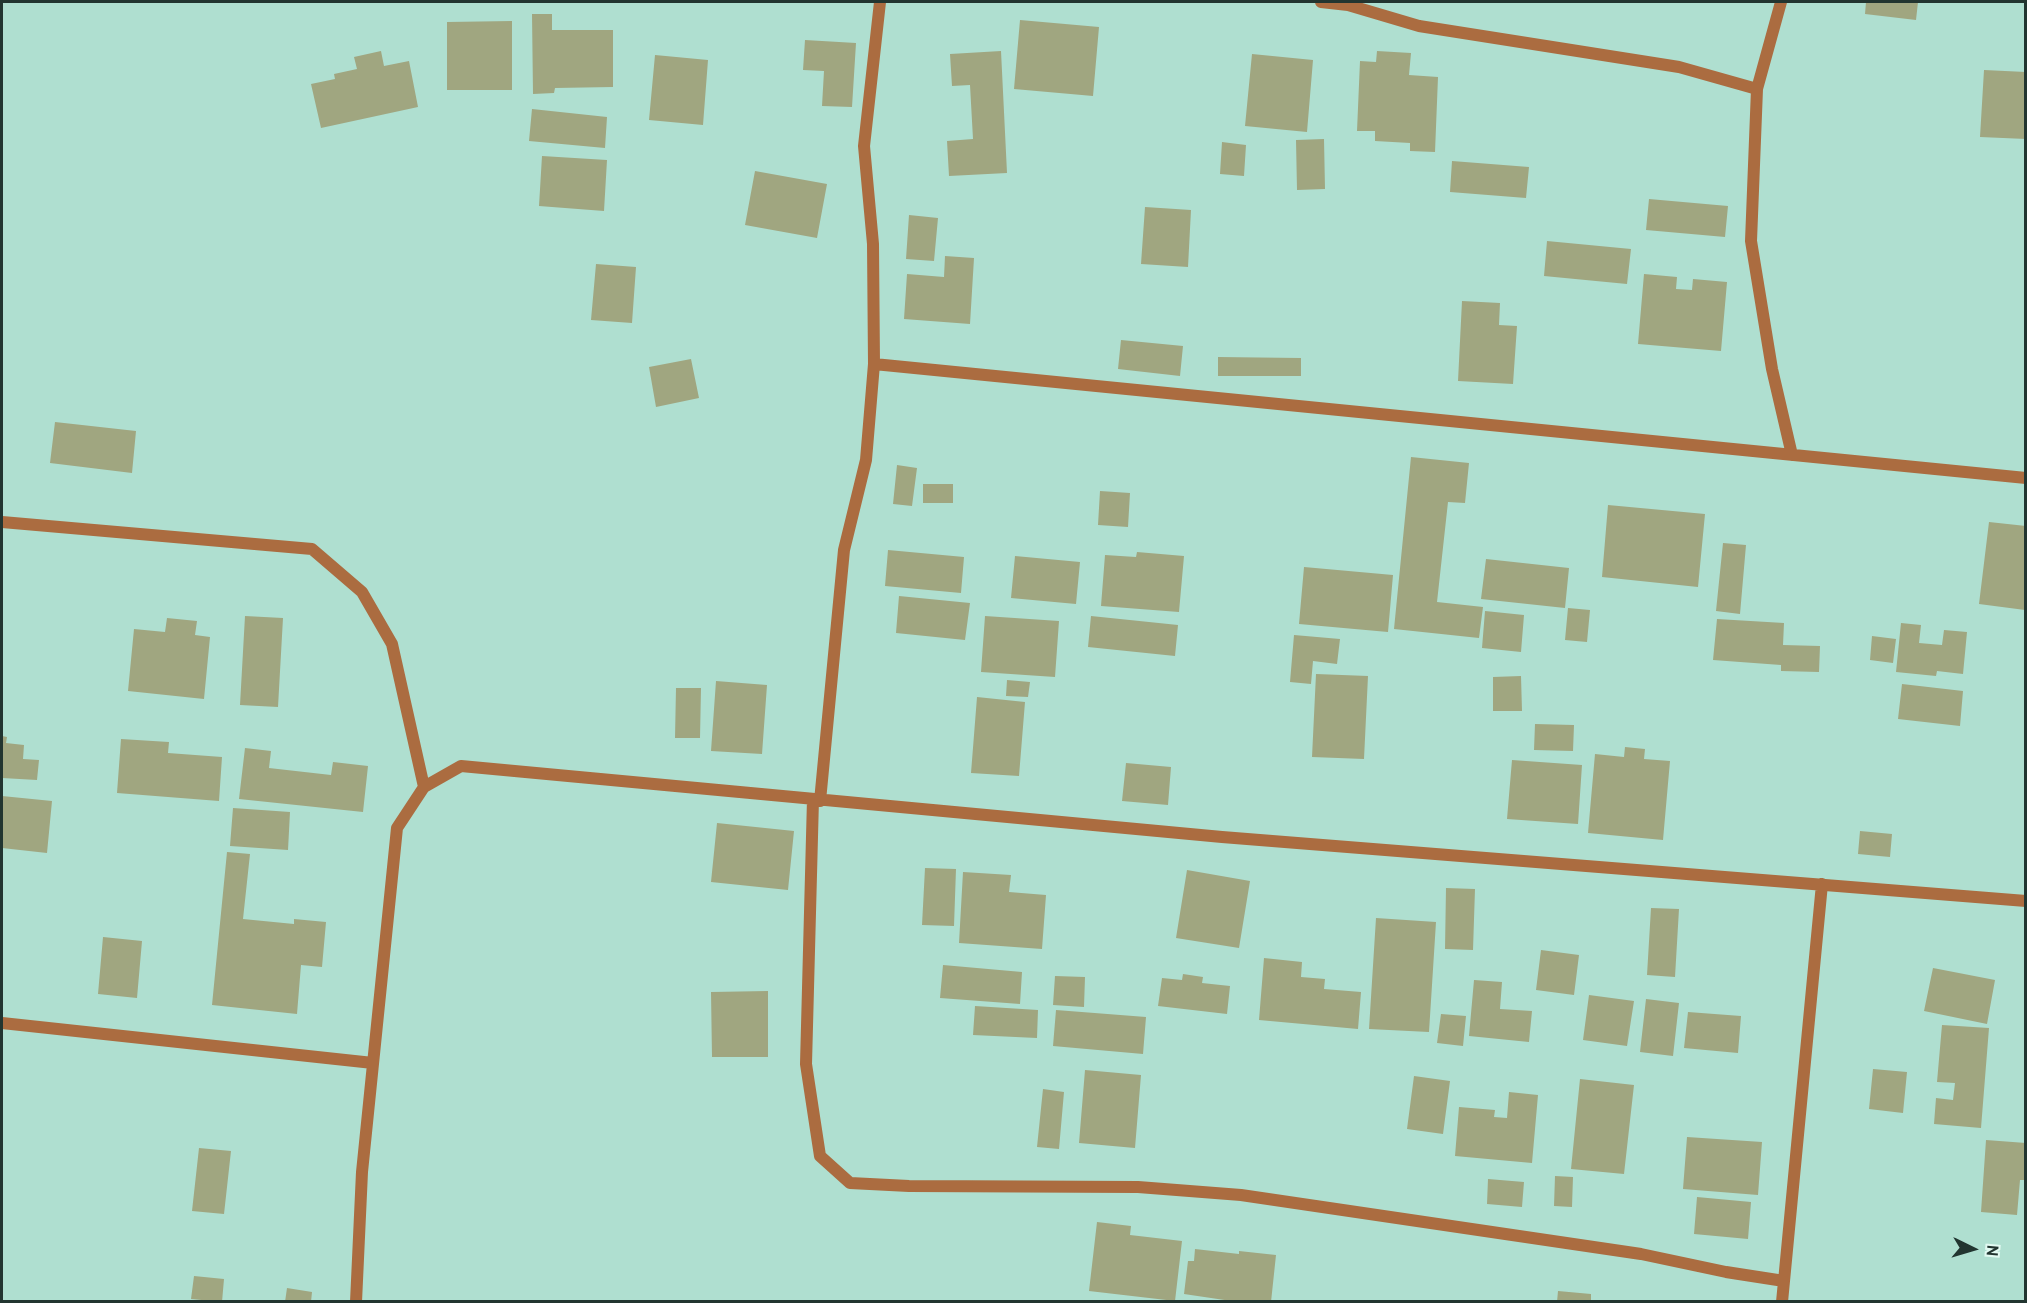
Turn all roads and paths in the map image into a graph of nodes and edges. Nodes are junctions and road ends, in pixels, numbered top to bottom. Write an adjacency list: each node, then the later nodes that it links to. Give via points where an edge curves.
1 (879, 2): 5 (street, via 864,146 873,244)
2 (1321, 2): 4 (street, via 1348,5 1419,26 1679,68)
3 (1781, 2): 4 (street)
4 (1757, 89): 6 (street, via 1751,241 1772,369)
5 (874, 364): 6 (street); 10 (street, via 866,460 844,550)
6 (1792, 455): 7 (street)
7 (2025, 478)
8 (2, 522): 9 (street, via 312,549 362,592 392,644)
9 (424, 787): 10 (street, via 461,766); 14 (street, via 397,828)
10 (817, 800): 11 (street, via 1222,837); 15 (street, via 806,1064 820,1156 850,1183 1138,1187 1241,1195 1641,1254)
11 (1822, 884): 12 (street); 15 (street)
12 (2025, 901)
13 (2, 1023): 14 (street)
14 (373, 1064): 16 (street, via 362,1172)
15 (1784, 1281): 17 (street)
16 (356, 1302)
17 (1782, 1302)

